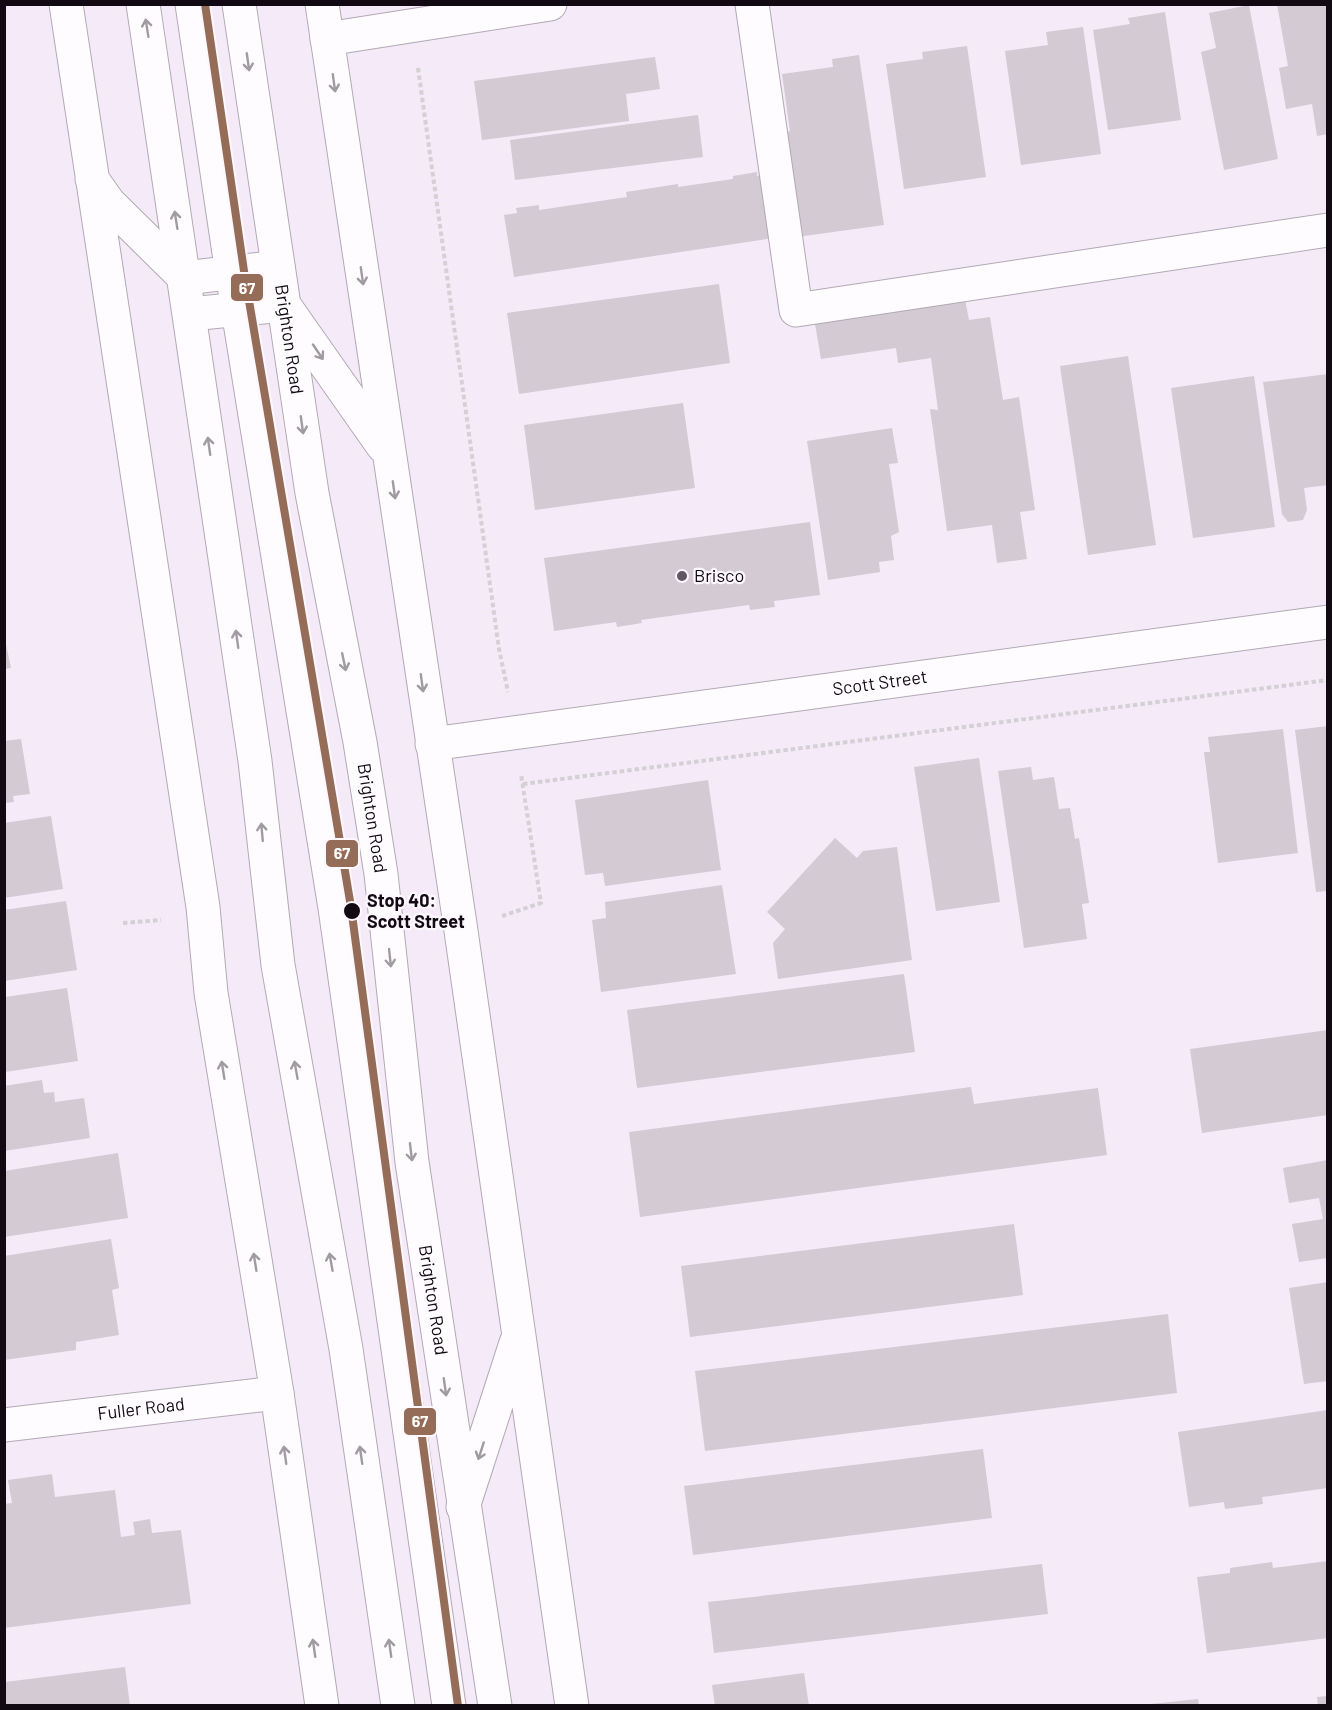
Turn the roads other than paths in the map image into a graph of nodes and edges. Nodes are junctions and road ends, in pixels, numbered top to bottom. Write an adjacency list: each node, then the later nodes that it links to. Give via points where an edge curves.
1 (66, 4): 9 (main road)
2 (143, 4): 13 (main road, one-way to 2)
3 (192, 4): 12 (main road)
4 (239, 4): 11 (main road, Brighton Road, one-way to 11)
5 (322, 4): 8 (main road)
6 (550, 4): 8 (main road)
7 (752, 4): 10 (main road, via 796,310)
8 (327, 39): 17 (main road, one-way to 17)
9 (91, 177): 13 (main road, via 109,203); 21 (main road, one-way to 9, via 211,993 201,895)
10 (1328, 230)
11 (278, 267): 12 (main road); 14 (main road, Brighton Road)
12 (232, 273): 13 (main road); 15 (main road)
13 (184, 278): 16 (main road)
14 (284, 305): 15 (main road); 17 (main road, one-way to 17); 23 (main road, Brighton Road, one-way to 23, via 312,493 381,874 412,1162)
15 (238, 309): 16 (main road); 26 (main road, via 335,908)
16 (190, 314): 25 (main road, one-way to 16, via 346,1349 278,965 255,762)
17 (389, 456): 19 (main road, one-way to 19)
18 (1328, 622): 19 (main road, Scott Street)
19 (432, 744): 20 (main road)
20 (519, 1336): 23 (main road, one-way to 23); 28 (main road)
21 (276, 1393): 22 (main road, Fuller Road); 24 (main road, one-way to 21)
22 (4, 1425)
23 (463, 1507): 27 (main road, Brighton Road)
24 (322, 1706)
25 (398, 1706)
26 (449, 1706)
27 (495, 1706)
28 (572, 1706)

